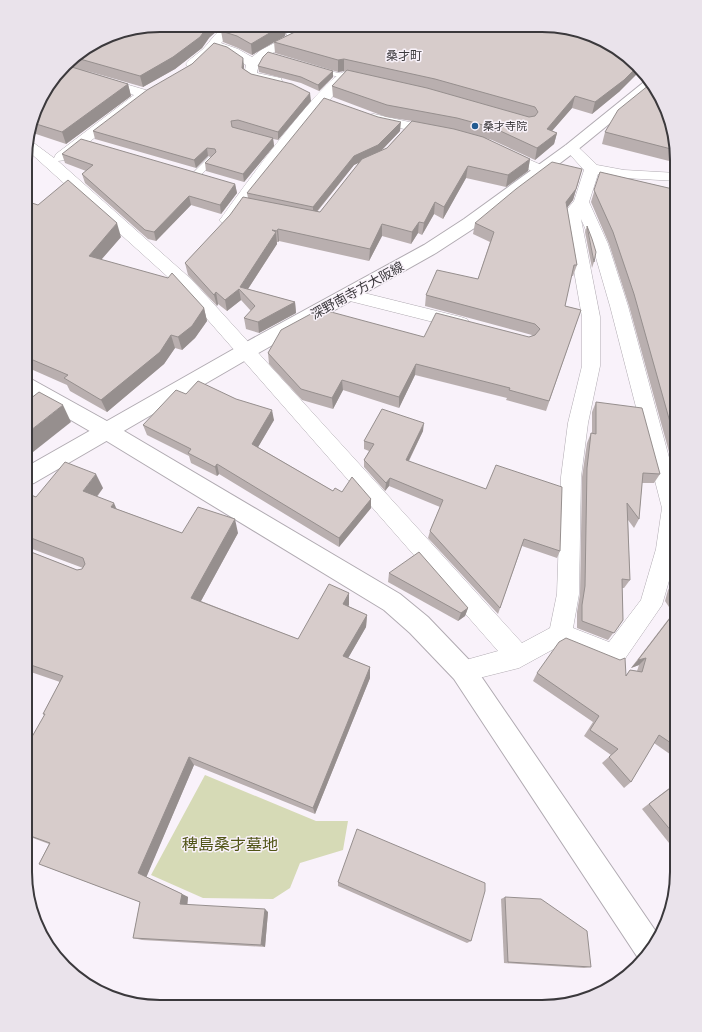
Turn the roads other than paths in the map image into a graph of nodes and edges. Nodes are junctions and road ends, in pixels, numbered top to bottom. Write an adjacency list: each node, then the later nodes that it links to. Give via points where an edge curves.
1 (226, 32): 3 (street)
2 (294, 32): 4 (street, via 292,39 270,55)
3 (212, 45): 4 (street, via 233,50); 6 (street)
4 (252, 63): 10 (street, via 250,74 258,79)
5 (313, 69): 7 (lane)
6 (181, 73)
7 (344, 76): 9 (street); 14 (street)
8 (92, 78): 13 (street)
9 (367, 81)
10 (290, 85)
11 (156, 87): 13 (street)
12 (647, 87): 22 (main road, 深野南寺方大阪線)
13 (144, 94): 18 (street)
14 (315, 96): 15 (street); 32 (street)
15 (335, 104)
16 (362, 114): 17 (street, via 409,130)
17 (448, 134)
18 (82, 141): 19 (street); 24 (street)
19 (97, 146)
20 (33, 147): 24 (street)
21 (494, 147): 27 (street)
22 (572, 148): 25 (street); 27 (main road, 深野南寺方大阪線)
23 (212, 159): 28 (lane)
24 (52, 163): 37 (street, via 182,270)
25 (592, 169): 29 (street); 33 (street)
26 (180, 170): 28 (street)
27 (541, 170): 35 (main road, 深野南寺方大阪線, via 430,250)
28 (196, 175): 30 (street)
29 (670, 177)
30 (211, 179)
31 (233, 186): 32 (street)
32 (248, 190): 34 (street, via 243,204)
33 (581, 202): 41 (street, via 600,244); 43 (street, via 572,213 591,318 591,366 578,423 571,477 568,594)
34 (220, 229)
35 (348, 295): 36 (street); 37 (main road, 深野南寺方大阪線)
36 (480, 328)
37 (246, 351): 39 (main road, 深野南寺方大阪線); 44 (street)
38 (32, 388): 39 (main road)
39 (107, 431): 40 (main road, 深野南寺方大阪線); 45 (main road, via 392,602 419,625)
40 (32, 474)
41 (670, 486)
42 (670, 532): 43 (street, via 651,605 614,656)
43 (560, 634): 44 (street)
44 (519, 657): 45 (street)
45 (464, 671): 46 (main road)
46 (647, 945)

